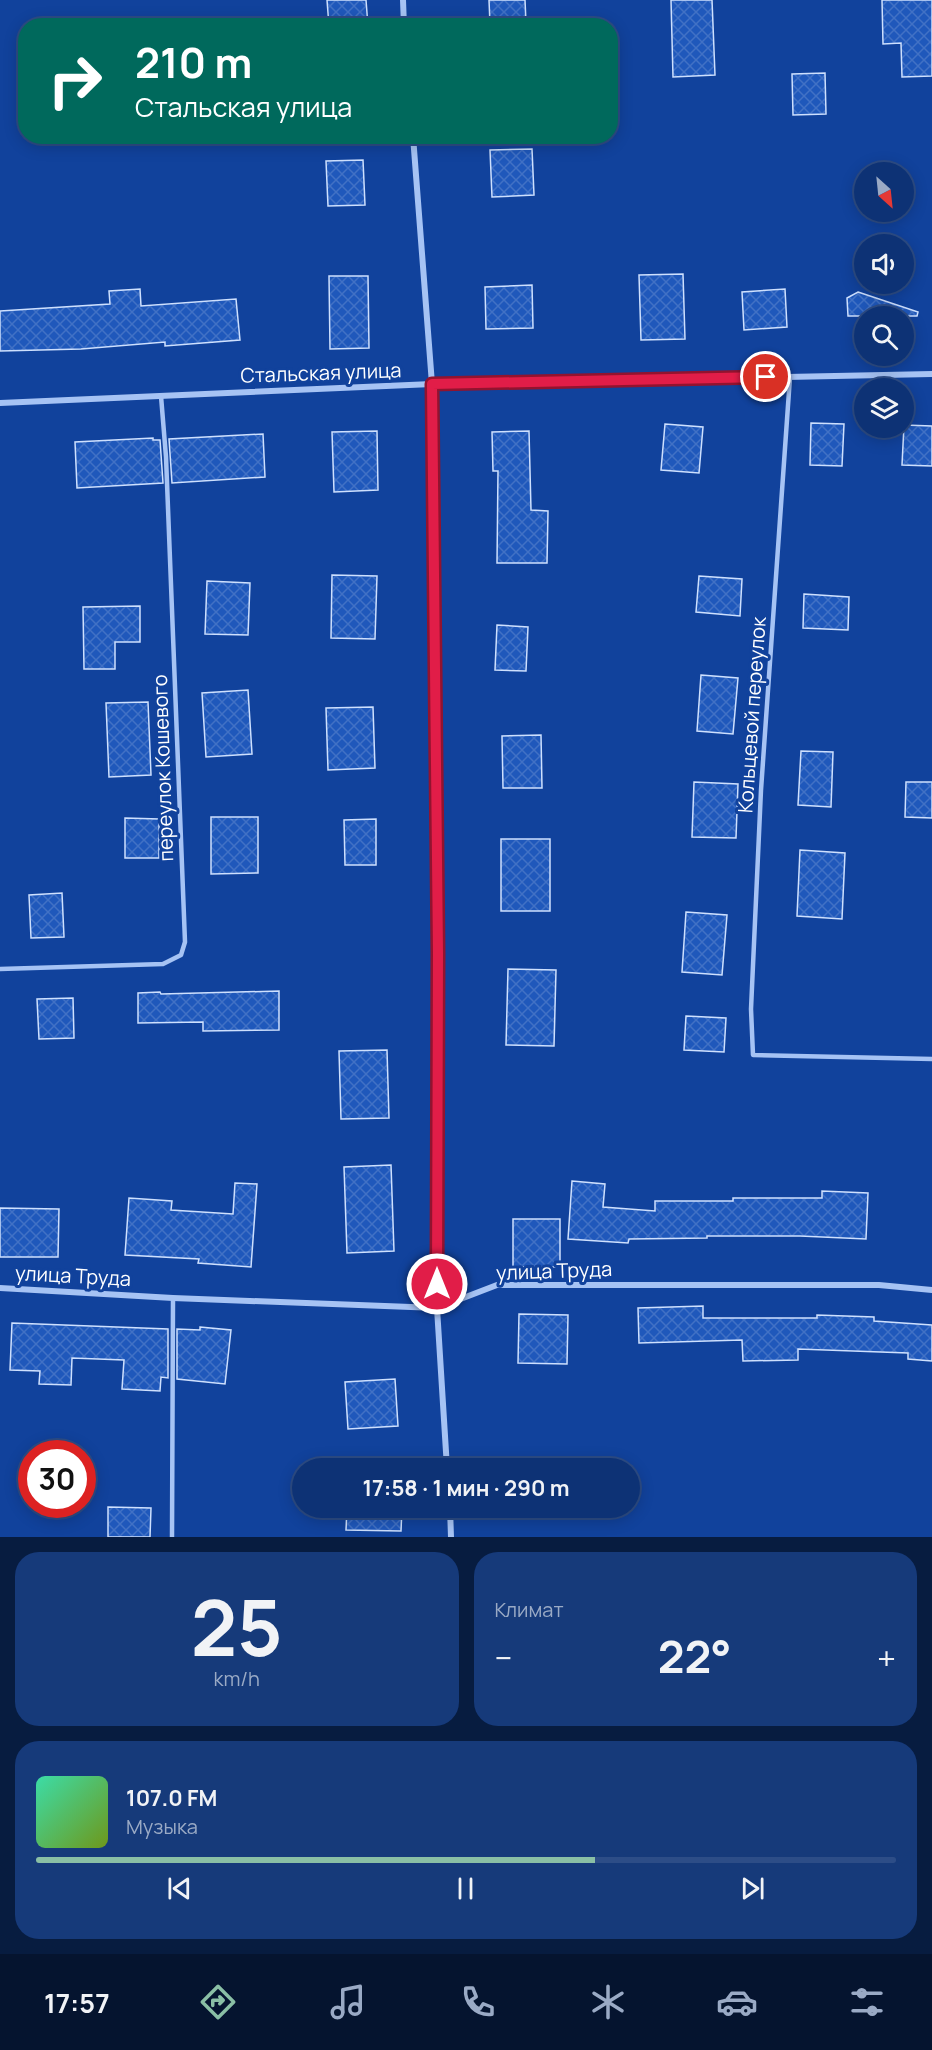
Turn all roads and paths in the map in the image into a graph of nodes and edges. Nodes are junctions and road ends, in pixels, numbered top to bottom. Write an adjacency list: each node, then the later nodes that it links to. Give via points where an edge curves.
1 (403, 0): 2 (street)
2 (404, 18)
3 (414, 144): 6 (street)
4 (932, 374): 5 (street, Стальская улица)
5 (790, 377): 6 (street, Стальская улица); 10 (lane, Кольцевой переулок, via 759,825 751,1009 753,1055)
6 (432, 384): 7 (street, Стальская улица); 14 (street)
7 (161, 396): 8 (street, Стальская улица); 9 (lane, переулок Кошевого, via 185,942 181,955 163,964)
8 (0, 403)
9 (0, 969)
10 (932, 1059)
11 (0, 1288): 13 (street, улица Труда)
12 (932, 1290): 14 (street, улица Труда, via 879,1285 496,1285)
13 (173, 1298): 14 (street, улица Труда); 17 (lane)
14 (437, 1308): 15 (street)
15 (446, 1458)
16 (451, 1518): 18 (street)
17 (172, 1537)
18 (452, 1537)

